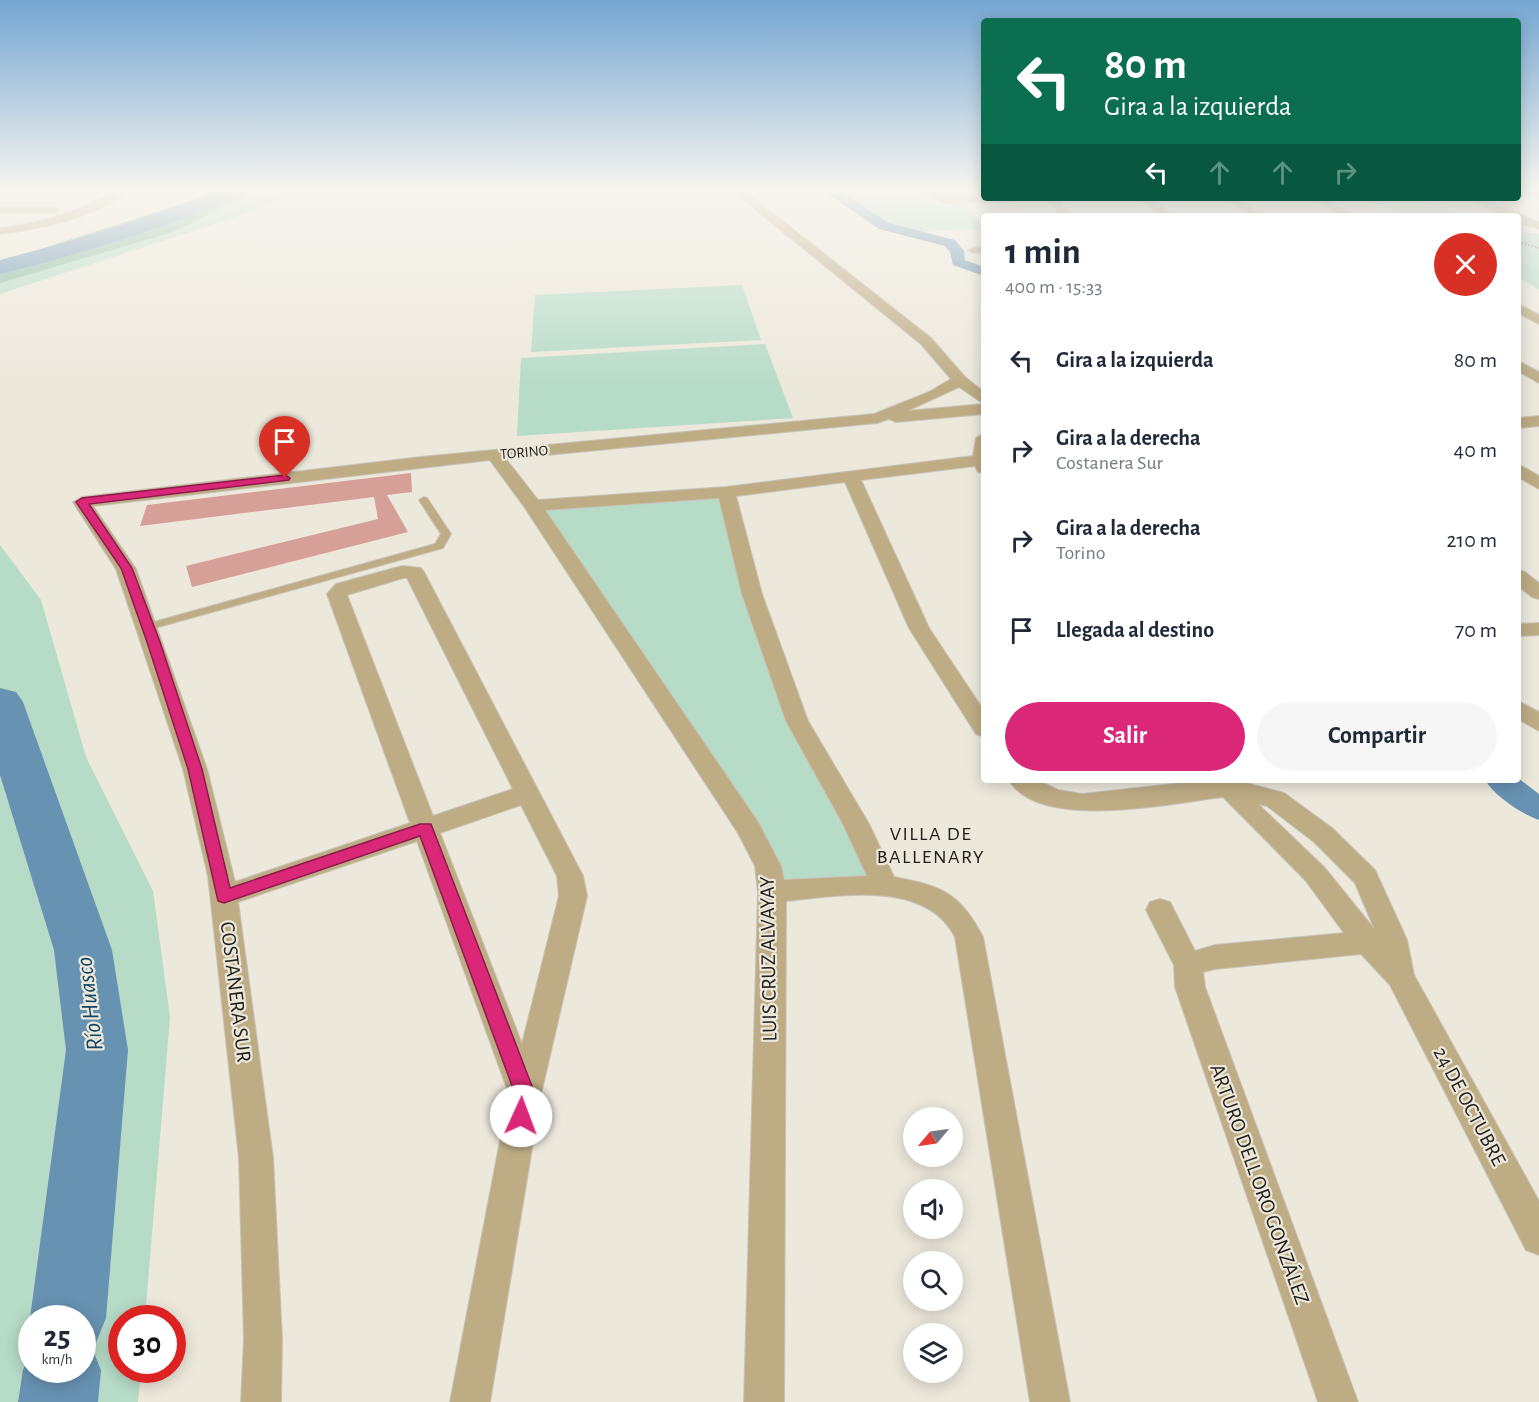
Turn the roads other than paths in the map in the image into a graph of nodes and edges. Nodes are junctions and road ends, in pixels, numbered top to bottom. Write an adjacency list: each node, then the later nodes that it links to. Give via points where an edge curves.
1 (817, 254): 5 (street, via 926,341)
2 (1521, 310): 3 (street)
3 (1539, 320)
4 (1521, 367): 6 (street)
5 (960, 380): 7 (street); 9 (street, TORINO)
6 (1539, 380)
7 (981, 398)
8 (981, 409): 9 (street)
9 (877, 418): 12 (street, TORINO)
10 (1539, 421): 11 (street)
11 (1521, 423)
12 (495, 455): 19 (street, TORINO); 20 (street, LUIS CRUZ ALVAYAY)
13 (981, 464): 15 (street)
14 (1521, 471): 16 (street)
15 (851, 477): 17 (street); 28 (street, via 919,628)
16 (1539, 484)
17 (726, 492): 20 (street); 33 (street, via 752,594 797,721 856,824)
18 (424, 500): 23 (lane, via 446,534 440,546)
19 (82, 502): 23 (street, COSTANERA SUR, via 126,568)
20 (533, 506): 34 (street, LUIS CRUZ ALVAYAY, via 749,829 768,866)
21 (1521, 578): 22 (street)
22 (1539, 593)
23 (147, 627): 35 (street, COSTANERA SUR, via 195,769)
24 (1539, 629): 25 (street)
25 (1521, 630)
26 (1521, 710): 27 (street)
27 (1539, 723)
28 (981, 724)
29 (1025, 783): 30 (street, via 1059,801 1082,803)
30 (1225, 784): 37 (street, 24 DE OCTUBRE); 37 (street, 24 DE OCTUBRE, via 1275,799 1323,835 1366,877)
31 (528, 793): 32 (street); 32 (street, via 414,572 344,588 337,594); 39 (street, via 570,876 573,896)
32 (425, 828): 35 (street); 39 (street)
33 (885, 886): 34 (street); 44 (street, via 924,893 956,913 969,937)
34 (772, 892): 43 (street, LUIS CRUZ ALVAYAY)
35 (224, 896): 41 (street, COSTANERA SUR, via 256,1158 263,1339)
36 (1160, 910): 38 (street, ARTURO DELL ORO GONZÁLEZ)
37 (1380, 941): 38 (street, via 1215,957); 40 (street, 24 DE OCTUBRE)
38 (1188, 965): 45 (street, ARTURO DELL ORO GONZÁLEZ, via 1190,987)
39 (525, 1094): 42 (street)
40 (1539, 1237)
41 (261, 1402)
42 (470, 1402)
43 (764, 1402)
44 (1050, 1402)
45 (1338, 1402)

